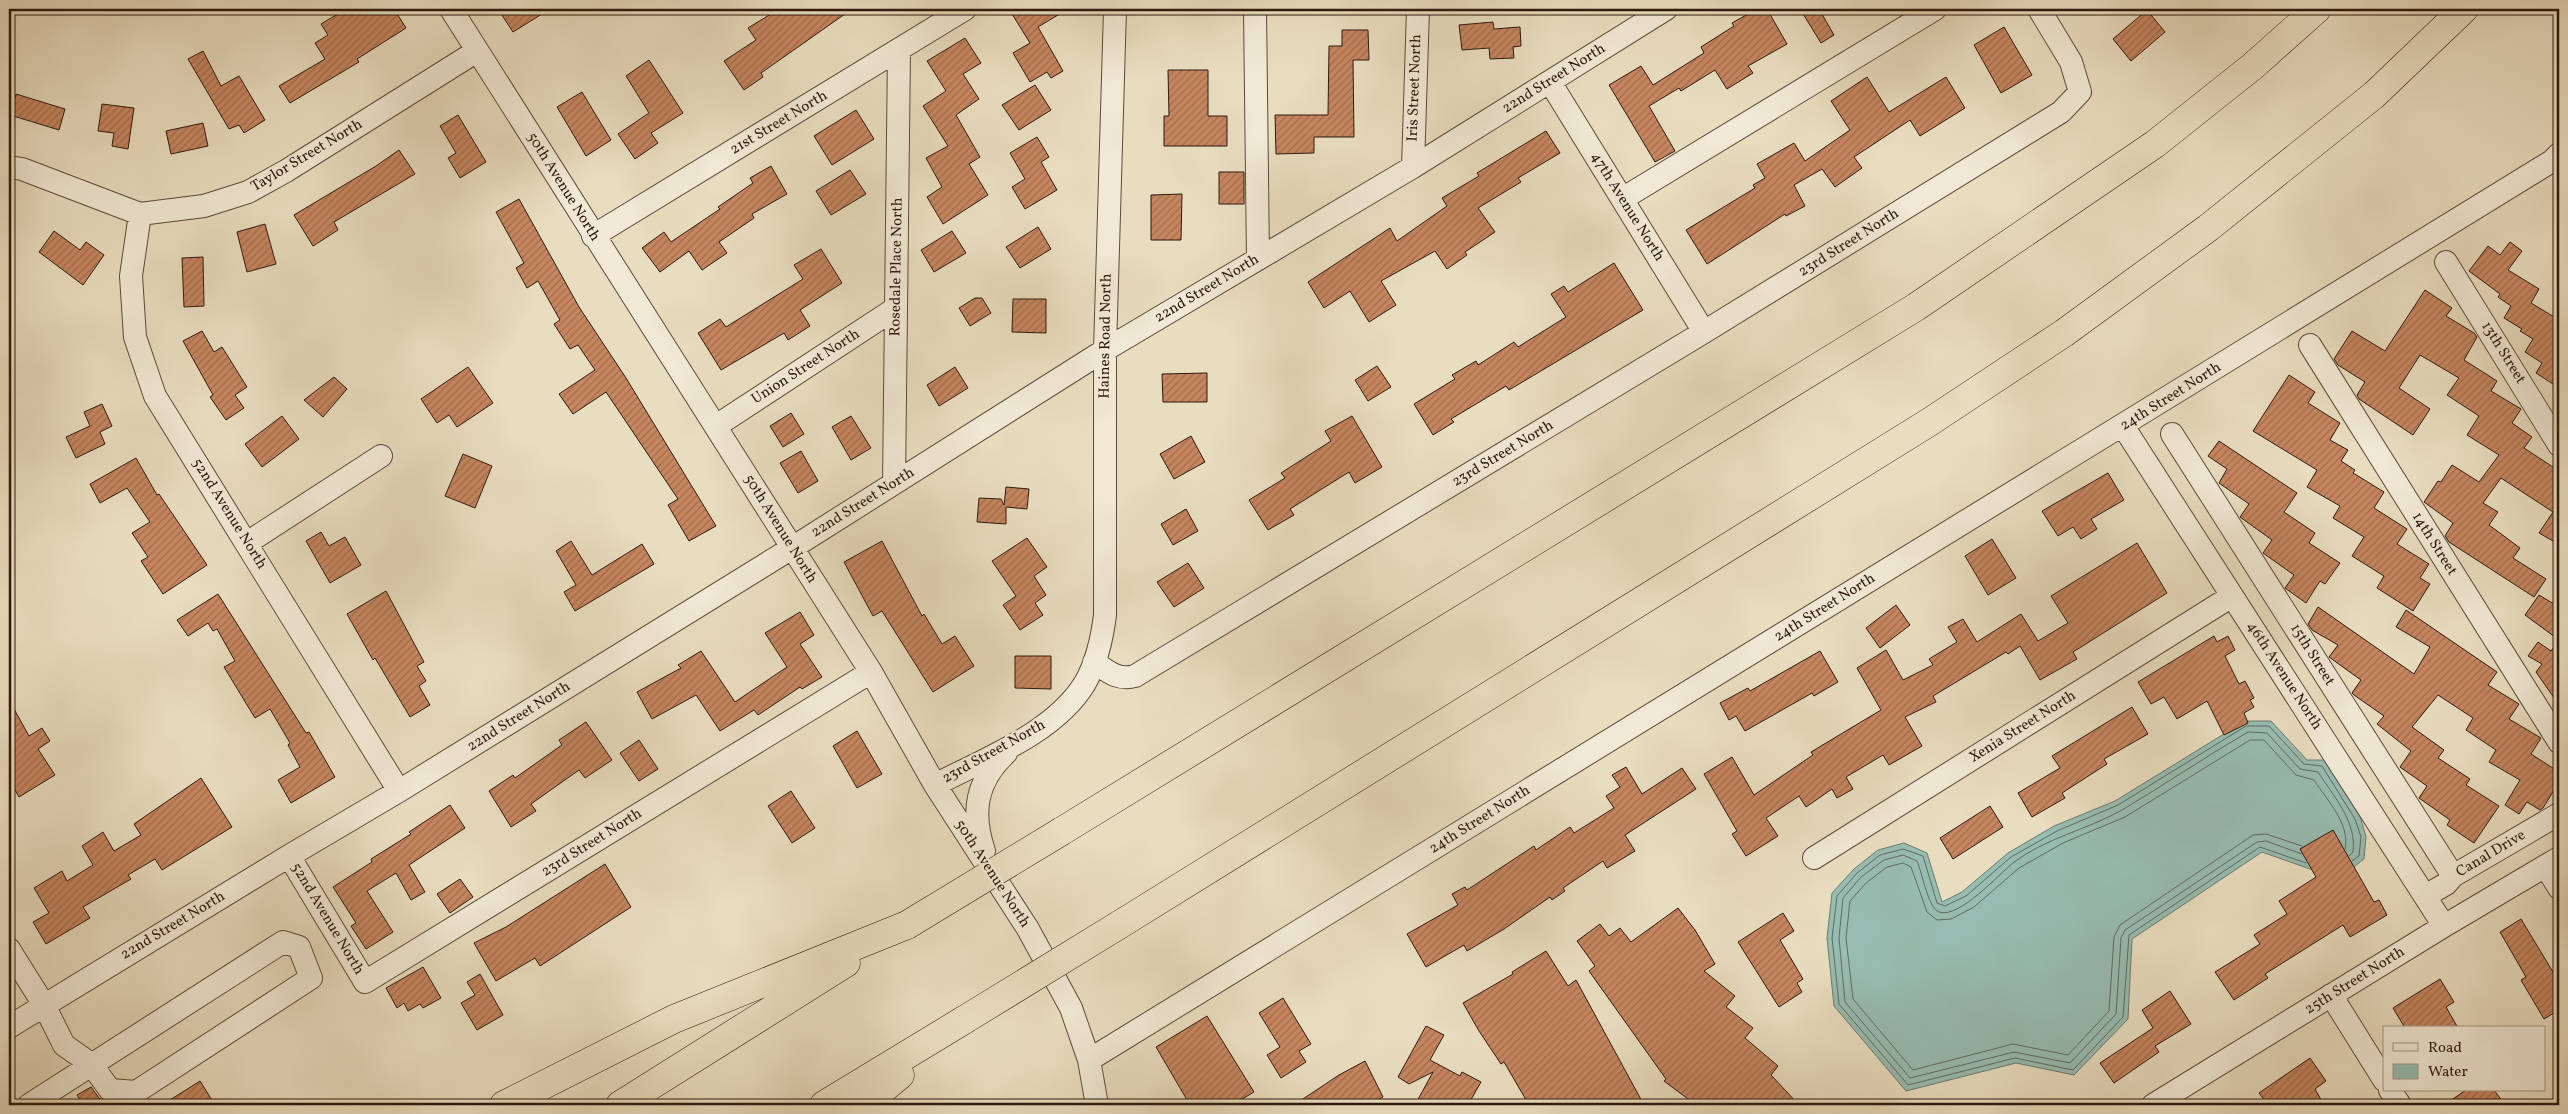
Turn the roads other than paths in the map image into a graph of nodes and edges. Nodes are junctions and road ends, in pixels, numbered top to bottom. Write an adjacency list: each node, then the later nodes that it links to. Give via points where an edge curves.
1 (451, 9): 12 (street, 50th Avenue North)
2 (965, 9): 11 (street, 21st Street North)
3 (1115, 9): 25 (street, Haines Road North)
4 (1255, 9): 20 (street)
5 (1418, 9): 16 (street, Iris Street North)
6 (1666, 9): 13 (street, 22nd Street North)
7 (1935, 9): 17 (street)
8 (2039, 9): 23 (street, 23rd Street North, via 2071,62 2080,92 2062,112)
9 (2317, 9): 49 (highway, bridge, via 2253,66 2155,144 1916,307)
10 (2464, 9): 55 (highway, bridge, via 2374,95 2208,228 2064,333 1911,434)
11 (899, 50): 19 (street, 21st Street North); 22 (street, Rosedale Place North)
12 (477, 51): 18 (street, Taylor Street North, via 248,192 204,206); 19 (street, 50th Avenue North)
13 (1550, 82): 16 (street, 22nd Street North); 17 (street, 47th Avenue North)
14 (2559, 154): 27 (street, 24th Street North)
15 (9, 167): 18 (street, Taylor Street North, via 22,169)
16 (1413, 167): 20 (street, 22nd Street North)
17 (1622, 199): 23 (street, 47th Avenue North)
18 (140, 214): 32 (street, 52nd Avenue North, via 130,276 135,337 155,396)
19 (593, 236): 26 (street, 50th Avenue North)
20 (1258, 259): 25 (street, 22nd Street North)
21 (2446, 262): 29 (street, 13th Street)
22 (896, 308): 26 (street, Union Street North); 31 (street, Rosedale Place North)
23 (1704, 332): 35 (street, 23rd Street North, via 1135,676 1125,679)
24 (2310, 345): 37 (street, 14th Street)
25 (1105, 350): 31 (street, 22nd Street North); 35 (street, Haines Road North, via 1105,615)
26 (716, 426): 33 (street, 50th Avenue North)
27 (2123, 426): 34 (street, 46th Avenue North); 57 (street, 24th Street North)
28 (2172, 434): 46 (street, 15th Street)
29 (2559, 445)
30 (381, 456): 32 (street)
31 (894, 483): 33 (street, 22nd Street North)
32 (247, 542): 40 (street, 52nd Avenue North)
33 (792, 548): 36 (street, 50th Avenue North); 40 (street, 22nd Street North)
34 (2232, 596): 43 (street, Xenia Street North); 48 (street, 46th Avenue North)
35 (1094, 662): 38 (street, 23rd Street North, via 1073,700 1052,720)
36 (871, 672): 39 (street, 50th Avenue North); 52 (street, 23rd Street North)
37 (2559, 742)
38 (1015, 743): 39 (street, 23rd Street North); 45 (street, via 991,767 980,789 979,836)
39 (935, 785): 45 (street, 50th Avenue North)
40 (399, 791): 42 (street, 22nd Street North)
41 (2559, 814): 46 (street, Canal Drive)
42 (289, 856): 52 (street, 52nd Avenue North); 54 (street, 22nd Street North)
43 (1814, 858)
44 (2553, 863): 47 (street); 50 (street, 25th Street North)
45 (991, 870): 57 (street, 50th Avenue North, via 1071,1008)
46 (2453, 876): 48 (street, Canal Drive)
47 (2559, 888)
48 (2425, 896): 50 (street, 46th Avenue North)
49 (907, 926): 62 (highway, via 674,1019); 63 (highway)
50 (2444, 926): 53 (street, 25th Street North)
51 (9, 949): 54 (street)
52 (365, 982)
53 (2331, 996): 59 (street); 67 (street, 25th Street North)
54 (44, 1005): 56 (street, 22nd Street North); 58 (street, via 64,1044)
55 (964, 1020): 64 (highway); 65 (highway)
56 (9, 1027)
57 (1089, 1060): 66 (street)
58 (91, 1064): 58 (street, via 283,942 300,947 311,978 136,1092 110,1090); 61 (street)
59 (2383, 1078)
60 (2391, 1092): 68 (street)
61 (29, 1105)
62 (504, 1105)
63 (620, 1105)
64 (824, 1105)
65 (864, 1105)
66 (1097, 1105)
67 (2153, 1105)
68 (2400, 1105)

